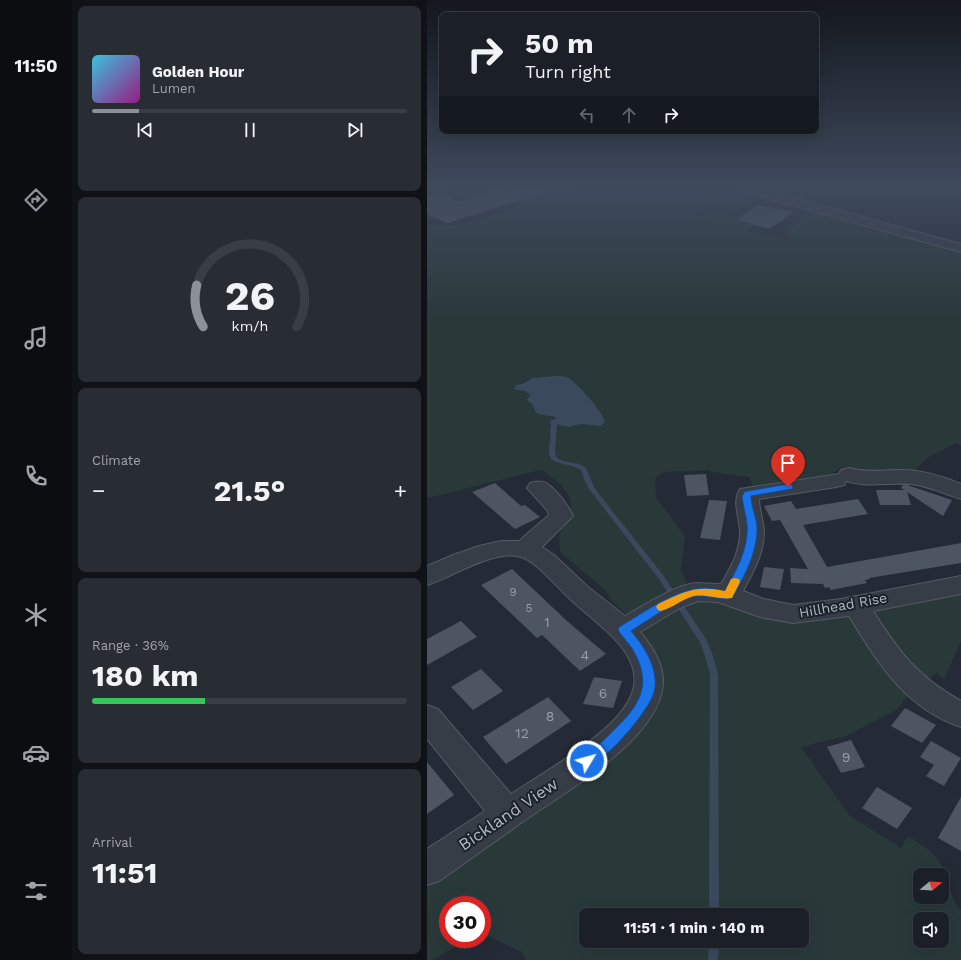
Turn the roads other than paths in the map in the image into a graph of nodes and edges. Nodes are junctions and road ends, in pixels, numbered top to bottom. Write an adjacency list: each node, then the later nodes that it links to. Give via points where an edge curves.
1 (903, 232): 2 (street)
2 (961, 248)
3 (538, 488): 5 (street, via 557,507 561,516)
4 (961, 492): 8 (street, via 927,475 842,478 740,493 746,497 752,526 751,545)
5 (525, 549): 6 (street, via 505,549 481,554); 10 (street, Bickland View, via 535,554)
6 (427, 576)
7 (961, 585): 9 (street, Hillhead Rise)
8 (728, 595): 9 (street, Hillhead Rise, via 760,608 793,614); 10 (street, Hillhead Rise, via 689,593)
9 (856, 605): 11 (street, via 901,672 936,702)
10 (623, 630): 13 (street, Bickland View, via 637,646 648,668 646,699 631,720 593,756)
11 (961, 715)
12 (427, 717): 13 (street)
13 (507, 814): 14 (street, Bickland View)
14 (427, 869)

